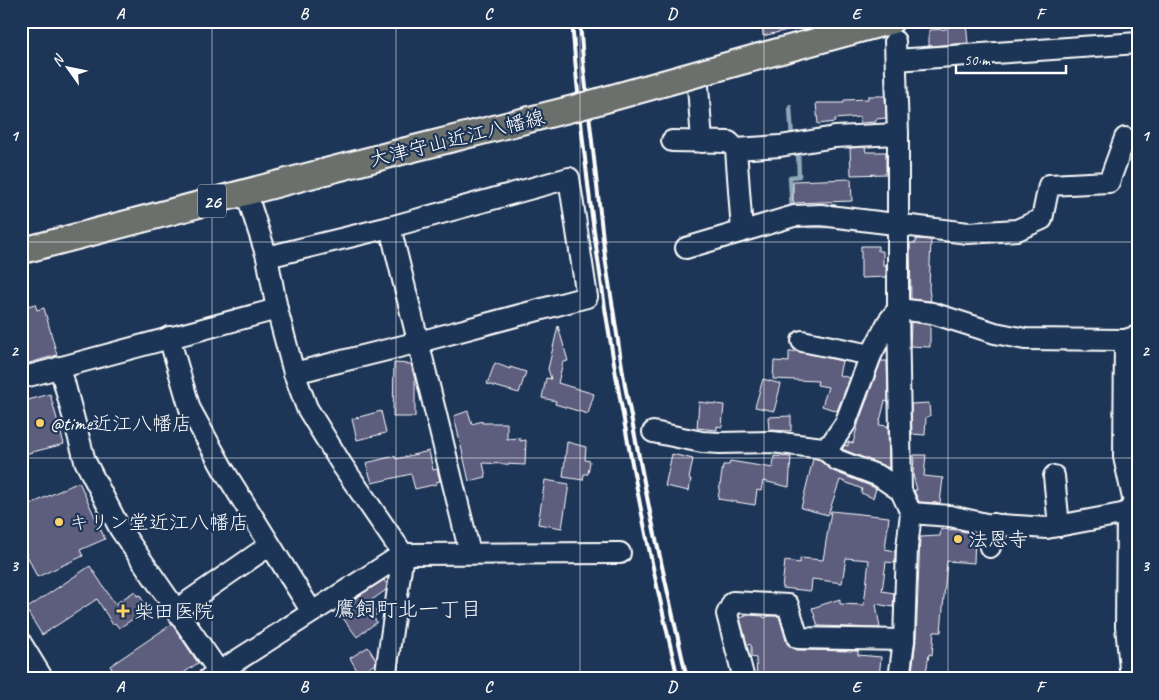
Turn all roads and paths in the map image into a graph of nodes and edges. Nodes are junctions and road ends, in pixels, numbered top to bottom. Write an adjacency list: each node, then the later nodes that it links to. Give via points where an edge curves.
1 (894, 41): 2 (street); 4 (street); 9 (main road, 大津守山近江八幡線 / 26, bridge, via 760,56 575,108)
2 (1138, 43)
3 (698, 86): 6 (street)
4 (898, 134): 8 (street, via 835,137); 10 (street)
5 (672, 141): 6 (street)
6 (702, 142): 8 (street, via 729,142)
7 (1138, 144): 10 (street, via 1126,138 1109,182 1049,185 1042,219 1016,230 968,233)
8 (736, 149): 12 (street)
9 (246, 192): 14 (main road, 大津守山近江八幡線 / 26); 15 (street)
10 (898, 224): 12 (street, via 821,215 794,216); 17 (street)
11 (390, 227): 15 (street); 21 (street); 21 (street, via 569,178 587,297)
12 (742, 231): 13 (street)
13 (686, 248)
14 (21, 252)
15 (266, 256): 16 (street)
16 (278, 308): 18 (street); 24 (street)
17 (898, 309): 19 (street, via 932,313 1024,339); 22 (street); 29 (street)
18 (169, 337): 23 (street); 34 (street, via 190,409)
19 (1131, 338): 30 (street, via 1124,457 1134,503)
20 (802, 340): 22 (street)
21 (419, 342): 24 (street); 36 (street)
22 (871, 355): 27 (street, via 845,424 831,444)
23 (60, 367): 25 (street); 40 (street, via 85,461 120,529)
24 (294, 373): 38 (street, via 308,408 342,465)
25 (21, 378)
26 (653, 432): 27 (street, via 702,442 772,442)
27 (823, 448): 29 (street, via 837,460 879,476)
28 (1054, 476): 33 (street)
29 (901, 491): 31 (street)
30 (1127, 513): 33 (street); 39 (street)
31 (912, 514): 32 (street, via 950,516); 42 (street, via 907,548)
32 (993, 524): 33 (street); 35 (street)
33 (1059, 526)
34 (270, 545): 40 (street); 41 (street)
35 (990, 547)
36 (470, 553): 37 (street); 38 (street)
37 (620, 553)
38 (403, 554): 41 (street); 46 (street)
39 (1132, 582): 49 (street, via 1126,626)
40 (176, 610): 44 (street)
41 (312, 612): 44 (street)
42 (904, 640): 47 (street, via 798,638 788,604 733,602 727,614); 48 (street)
43 (21, 643): 45 (street)
44 (217, 676)
45 (43, 679)
46 (384, 679)
47 (744, 679)
48 (899, 679)
49 (1131, 679)

